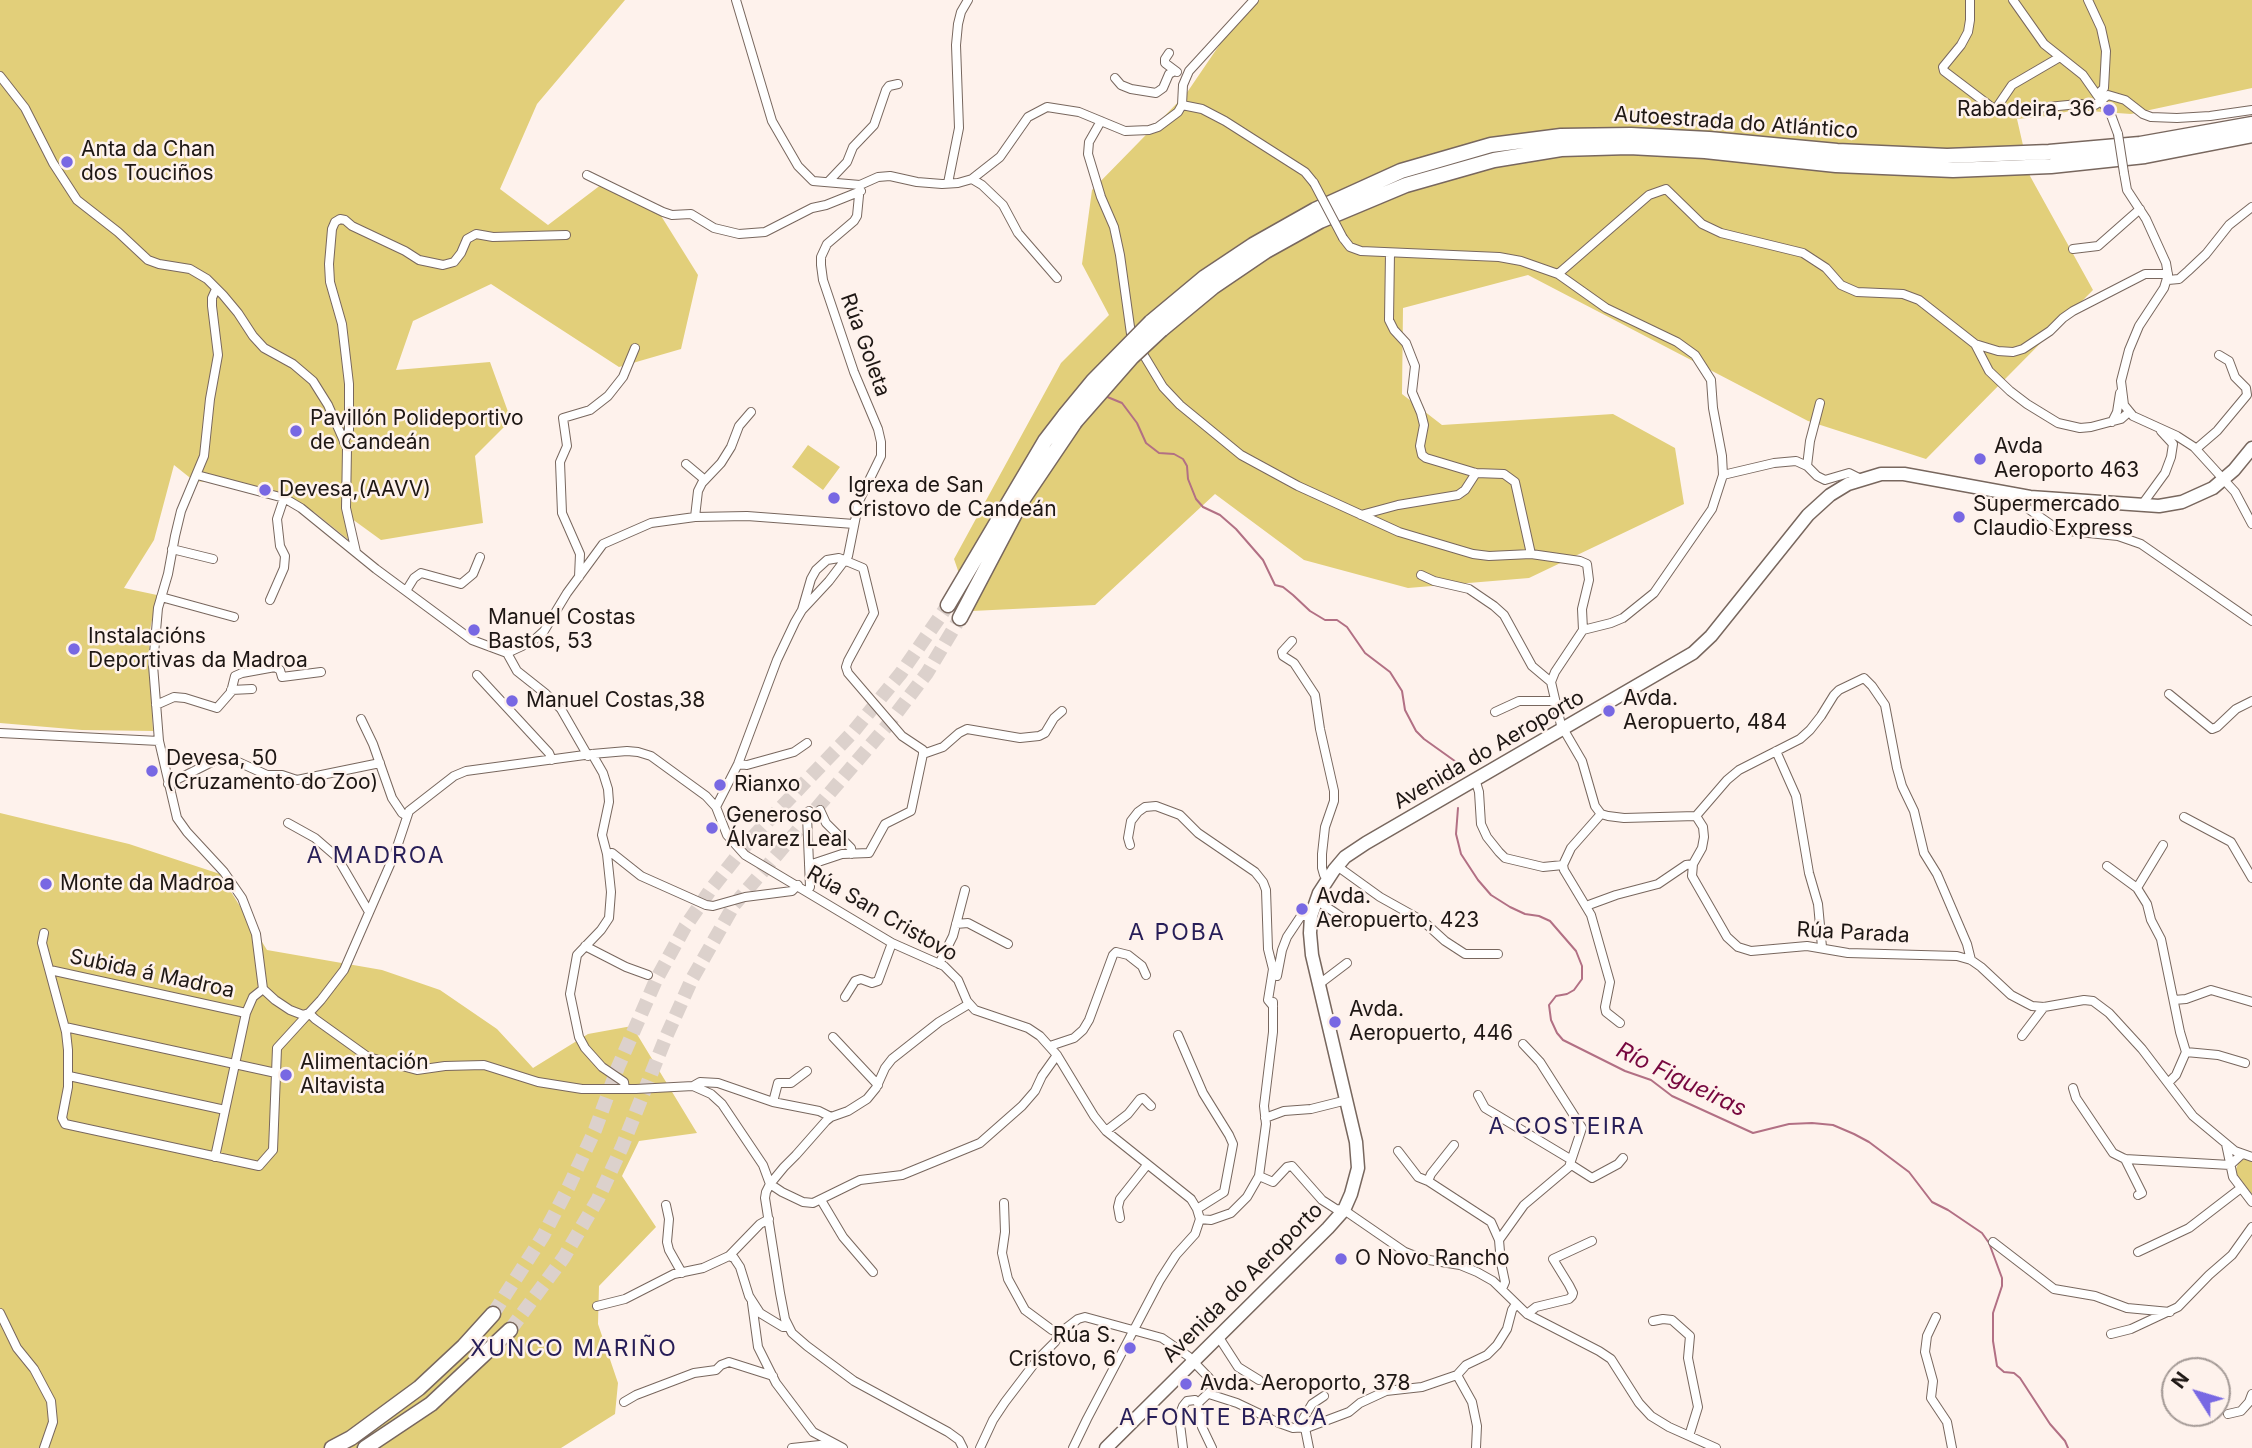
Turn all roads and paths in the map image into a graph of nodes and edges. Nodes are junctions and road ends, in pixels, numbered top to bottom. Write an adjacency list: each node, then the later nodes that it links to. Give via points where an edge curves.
1 (736, 0): 23 (street, via 772,121 798,166 813,181)
2 (968, 0): 24 (street, via 958,24 958,128)
3 (1254, 0): 10 (street)
4 (1970, 0): 16 (street, via 1968,32 1943,67)
5 (2013, 0): 8 (street, via 2041,40)
6 (2088, 0): 14 (street, via 2106,51)
7 (1169, 53): 9 (street, via 1165,63)
8 (2060, 57): 14 (street, via 2084,75); 16 (street, via 2012,85)
9 (1175, 71): 10 (street); 12 (street, via 1156,93 1131,89)
10 (1186, 75): 15 (street)
11 (0, 76): 34 (street, via 25,108 77,200 148,260 197,272)
12 (1115, 78)
13 (898, 84): 23 (street, via 886,90 874,125)
14 (2099, 98): 16 (street, via 2095,105); 17 (street, via 2117,96 2151,117); 27 (street, bridge, via 2115,121 2127,190)
15 (1182, 105): 18 (street, via 1172,119 1149,130 1125,131); 30 (street, bridge, via 1225,121 1305,172 1350,247)
16 (1995, 110)
17 (2252, 110)
18 (1101, 121): 22 (street, via 1071,109 1040,109 1021,125 1000,158); 60 (street, via 1088,153 1116,236 1131,334 1151,370 1180,405 1241,454)
19 (2252, 124): 35 (highway, Autoestrada do Atlántico, via 2140,144 1947,156 1631,135 1561,136 1492,145 1401,170 1315,210 1215,271)
20 (2252, 135): 35 (highway, Autoestrada do Atlántico, via 2132,158 1953,170 1629,147 1561,149 1494,160 1406,185 1320,221 1266,251)
21 (587, 175): 25 (street, via 663,212 691,214 714,228 739,234 765,232)
22 (972, 178): 24 (street); 33 (street, via 1003,205 1018,233)
23 (828, 182): 25 (street)
24 (948, 183): 25 (street, via 890,176 878,177)
25 (860, 188): 62 (street, Rúa Goleta, via 857,216 827,244 821,265 850,363 881,442 881,456 862,492)
26 (2252, 207): 32 (street, via 2179,279)
27 (2140, 209): 29 (street, via 2098,246); 32 (street)
28 (566, 235): 46 (street, via 476,234 467,239 454,262 443,265 419,260 345,220 335,222 329,264 349,384 349,430)
29 (2073, 249)
30 (1390, 253): 31 (street, via 1499,257); 51 (street, via 1389,320 1415,366 1412,392 1424,425 1422,455)
31 (1558, 274): 36 (street, via 1648,195 1666,189 1702,224 1802,253 1826,268 1841,285 1857,292 1903,294 1919,300); 53 (street, via 1606,308 1695,355 1711,380)
32 (2168, 277): 36 (street, via 2145,275 2063,318 2023,349 1998,351); 39 (street, via 2135,334 2123,366)
33 (1056, 278)
34 (216, 289): 46 (street, via 264,348 313,381); 52 (street, Subida á Madroa, via 212,306 218,355 204,456)
35 (1156, 326): 43 (highway, Autoestrada do Atlántico, bridge, via 1093,381)
36 (1975, 344): 44 (street, via 1989,371 2047,418 2080,428)
37 (635, 348): 71 (street, via 623,377 608,396 590,410 563,418 567,446 560,462 562,513 580,554)
38 (2220, 355): 48 (street, via 2229,361 2247,395)
39 (2121, 391): 42 (street); 44 (street)
40 (1820, 403): 50 (street)
41 (751, 412): 56 (street, via 721,463)
42 (2129, 412): 44 (street); 45 (street)
43 (1070, 419): 75 (highway, Autoestrada do Atlántico, via 1045,441); 78 (highway, Autoestrada do Atlántico)
44 (2112, 422)
45 (2160, 428): 48 (street); 59 (street, via 2173,444 2171,457)
46 (344, 442): 65 (street, via 346,508)
47 (2252, 448): 55 (main road, Avenida do Aeroporto)
48 (2196, 449): 55 (street)
49 (686, 464): 56 (street)
50 (1807, 466): 53 (street, via 1796,461 1774,463); 54 (street, via 1825,480 1849,473)
51 (1476, 473): 60 (street, via 1458,495); 66 (street, via 1504,474 1515,482)
52 (197, 475): 58 (street); 64 (street, Subida á Madroa, via 181,511)
53 (1723, 475): 80 (street, via 1712,509 1654,593 1623,618)
54 (1861, 479): 57 (main road, Avenida do Aeroporto, via 1904,474); 95 (main road, Avenida do Aeroporto, via 1816,508 1699,649)
55 (2225, 479): 59 (main road, Avenida do Aeroporto, via 2182,502); 63 (street)
56 (705, 480): 61 (street, via 698,491)
57 (2017, 496): 59 (main road, Avenida do Aeroporto); 79 (street, via 2059,530 2118,536 2141,544)
58 (284, 498): 65 (street); 74 (street, via 277,519 284,568)
59 (2141, 506)
60 (1361, 514): 66 (street, via 1399,532 1473,554)
61 (695, 517): 62 (street); 71 (street, via 651,523 608,540)
62 (854, 524): 69 (street)
63 (2252, 524)
64 (172, 549): 68 (street); 73 (street, Subida á Madroa)
65 (356, 552): 72 (street)
66 (1531, 554): 80 (street, via 1587,564)
67 (480, 557): 72 (street, via 461,584 421,573)
68 (213, 559)
69 (845, 561): 76 (street); 76 (street, via 827,560 816,570); 100 (street, via 863,568 874,613 848,661 848,673)
70 (1421, 575): 85 (street, via 1469,589 1504,614 1532,666)
71 (579, 577): 82 (street, via 540,635)
72 (406, 591): 82 (street, via 472,640)
73 (162, 597): 77 (street); 91 (street, Subida á Madroa, via 153,665)
74 (270, 600)
75 (948, 605)
76 (802, 610): 104 (street, via 777,660)
77 (234, 617)
78 (960, 618)
79 (2252, 621)
80 (1583, 629): 85 (street)
81 (1292, 640): 124 (street, via 1283,656 1294,663 1315,695 1334,791 1322,854)
82 (508, 653): 101 (street, via 517,670 561,709)
83 (321, 672): 87 (street, via 282,677 275,667 242,673 235,676)
84 (477, 675): 102 (street)
85 (1551, 682): 89 (street)
86 (252, 689): 87 (street)
87 (231, 690): 91 (street, via 217,708 174,697)
88 (2169, 694): 90 (street, via 2212,729)
89 (1555, 701): 93 (street, via 1519,701); 95 (street)
90 (2252, 701)
91 (156, 705): 97 (street, Subida á Madroa)
92 (1062, 711): 100 (street, via 1039,736 1020,738 967,729 943,747)
93 (1494, 712)
94 (362, 719): 103 (street)
95 (1564, 729): 105 (main road, Avenida do Aeroporto); 110 (street, via 1583,761)
96 (0, 733): 97 (street)
97 (159, 741): 106 (street, Subida á Madroa)
98 (807, 743): 104 (street, via 794,752)
99 (1776, 751): 112 (street, via 1739,770); 140 (street, via 1796,796); 142 (street, via 1810,730 1839,690 1864,678 1872,686 1885,705 1897,768 1924,853)
100 (923, 754): 118 (street, via 911,811 885,824 869,853)
101 (590, 755): 102 (street, Subida á Madroa); 107 (street, Subida á Madroa, via 645,753 688,781); 117 (street, via 608,789 602,835)
102 (552, 760): 111 (street, Subida á Madroa, via 466,771)
103 (380, 763): 106 (street, via 297,780 218,759); 111 (street, via 392,799)
104 (738, 764): 107 (street)
105 (1475, 779): 121 (street, via 1481,824 1505,858 1543,867); 122 (main road, Avenida do Aeroporto, via 1366,843)
106 (168, 784): 149 (street, Subida á Madroa, via 177,818 224,872 249,912)
107 (716, 807): 126 (street, Rúa San Cristovo, via 739,851)
108 (820, 810): 118 (street)
109 (809, 811): 120 (street)
110 (1601, 814): 112 (street); 121 (street, via 1578,839)
111 (407, 816): 132 (street, Subida á Madroa)
112 (1696, 816): 119 (street, via 1704,837)
113 (2184, 817): 125 (street, via 2231,842)
114 (288, 823): 132 (street, via 337,857)
115 (1130, 845): 154 (street, via 1131,821 1138,811 1156,806 1180,815 1255,872 1266,890 1273,969 1268,1000)
116 (2163, 845): 127 (street)
117 (607, 854): 126 (street, via 612,853 649,881 706,905 792,891); 139 (street, via 609,918)
118 (852, 854): 120 (street)
119 (1693, 864): 131 (street, via 1658,884); 140 (street, Rúa Parada, via 1692,876 1727,937 1738,947 1751,951)
120 (808, 865): 129 (street)
121 (1563, 865): 131 (street)
122 (1337, 866): 124 (main road, Avenida do Aeroporto); 141 (street, via 1465,954)
123 (2107, 866): 127 (street)
124 (1328, 878): 130 (main road, Avenida do Aeroporto)
125 (2252, 878)
126 (798, 885): 129 (street, Rúa San Cristovo)
127 (2137, 888): 151 (street, via 2161,939)
128 (965, 890): 135 (street)
129 (807, 891): 137 (street, Rúa San Cristovo)
130 (1316, 900): 133 (main road, Avenida do Aeroporto); 134 (street)
131 (1586, 906): 158 (street, via 1610,982 1606,1012)
132 (369, 912): 157 (street, Subida á Madroa, via 344,970)
133 (1311, 916): 148 (main road, Avenida do Aeroporto, via 1310,944); 154 (street, via 1301,916 1284,943)
134 (1349, 922)
135 (956, 924): 138 (street, via 968,923); 144 (street)
136 (44, 933): 145 (street, Subida á Madroa, via 42,943)
137 (892, 943): 144 (street, Rúa San Cristovo); 150 (street, via 878,981 855,981)
138 (1008, 944)
139 (585, 946): 146 (street); 176 (street, via 574,963 570,994 579,1037 594,1060 624,1082)
140 (1822, 947): 142 (street, Rúa Parada, via 1847,953 1929,954)
141 (1498, 954)
142 (1971, 960): 155 (street, via 2011,995)
143 (1347, 963): 148 (street)
144 (939, 964): 153 (street, Rúa San Cristovo, via 955,976)
145 (50, 970): 156 (street, Subida á Madroa); 159 (street, Subida á Madroa)
146 (648, 975)
147 (1146, 975): 164 (street, via 1128,955 1115,953 1083,1030)
148 (1318, 985): 178 (main road, Avenida do Aeroporto)
149 (263, 989): 156 (street, Subida á Madroa, via 253,997); 157 (street, Subida á Madroa, via 297,1014)
150 (845, 997)
151 (2174, 1000): 152 (street, via 2211,990); 165 (street)
152 (2252, 1002)
153 (969, 1004): 164 (street, via 983,1014 1028,1028); 173 (street, via 902,1050)
154 (1273, 1006): 183 (street)
155 (2044, 1007): 161 (street); 172 (street, via 2084,1000 2102,1006)
156 (246, 1013): 168 (street, Subida á Madroa)
157 (309, 1013): 170 (street, Subida á Madroa, via 277,1048); 176 (street, via 368,1057 417,1070 484,1065 538,1082)
158 (1620, 1023)
159 (65, 1027): 168 (street); 171 (street, Subida á Madroa)
160 (1178, 1035): 205 (street, via 1203,1093 1233,1144 1224,1192)
161 (2022, 1036)
162 (833, 1037): 173 (street)
163 (1523, 1045): 193 (street, via 1540,1062 1581,1124)
164 (1050, 1046): 166 (street)
165 (2186, 1052): 167 (street); 172 (street)
166 (1057, 1055): 184 (street); 201 (street, via 1022,1106 980,1143 902,1175 860,1180)
167 (2245, 1063)
168 (235, 1064): 170 (street); 181 (street, Subida á Madroa)
169 (807, 1071): 179 (street, via 791,1083 778,1083)
170 (276, 1073): 189 (street, Subida á Madroa, via 272,1152 257,1167)
171 (69, 1076): 181 (street); 189 (street, Subida á Madroa, via 65,1124)
172 (2168, 1083): 185 (street, via 2193,1116)
173 (877, 1085): 182 (street, via 857,1106)
174 (693, 1086): 176 (street); 179 (street, via 718,1083); 198 (street, via 722,1104)
175 (2073, 1088): 192 (street, via 2113,1153)
176 (625, 1089)
177 (1478, 1095): 193 (street, via 1485,1108)
178 (1346, 1100): 183 (street); 206 (main road, Avenida do Aeroporto, via 1359,1163)
179 (773, 1102): 182 (street)
180 (1151, 1106): 184 (street, via 1140,1099)
181 (225, 1110): 189 (street, Subida á Madroa)
182 (831, 1116): 198 (street)
183 (1265, 1118): 196 (street)
184 (1106, 1131): 194 (street)
185 (2226, 1144): 188 (street); 195 (street)
186 (1454, 1145): 197 (street)
187 (1398, 1151): 197 (street, via 1418,1177)
188 (2242, 1154): 190 (street); 195 (street)
189 (215, 1157)
190 (2252, 1157)
191 (1623, 1158): 193 (street, via 1592,1178)
192 (2125, 1159): 195 (street); 200 (street, via 2142,1193)
193 (1570, 1161): 211 (street, via 1569,1167 1519,1210)
194 (1147, 1165): 205 (street, via 1191,1199); 207 (street, via 1120,1199)
195 (2230, 1165): 199 (street)
196 (1259, 1177): 206 (street, via 1273,1182 1292,1166 1322,1200); 209 (street, via 1231,1213)
197 (1429, 1181): 211 (street, via 1491,1223)
198 (770, 1184): 201 (street, via 803,1202); 208 (street, via 765,1199)
199 (2241, 1188): 202 (street); 214 (street, via 2189,1228)
200 (2138, 1195)
201 (821, 1200): 216 (street, via 843,1237)
202 (2252, 1202)
203 (1004, 1203): 231 (street, via 1002,1253 1008,1279 1026,1310)
204 (666, 1205): 217 (street, via 668,1250)
205 (1197, 1209): 209 (street)
206 (1343, 1210): 218 (street, via 1411,1255 1469,1268); 233 (main road, Avenida do Aeroporto)
207 (1120, 1218)
208 (769, 1219): 215 (street); 228 (street)
209 (1200, 1219): 230 (street, via 1195,1234 1168,1265)
210 (2252, 1227): 222 (street, via 2232,1255)
211 (1499, 1240): 218 (street)
212 (1592, 1241): 225 (street, via 1553,1259 1572,1296)
213 (1993, 1242): 222 (street, via 2054,1289 2095,1296 2127,1308)
214 (2138, 1252)
215 (729, 1256): 217 (street); 219 (street, via 740,1267)
216 (873, 1272)
217 (681, 1273): 221 (street, via 625,1299)
218 (1502, 1289): 220 (street)
219 (752, 1303): 228 (street, via 770,1320); 236 (street, via 758,1347)
220 (1516, 1304): 225 (street); 235 (street, via 1497,1345)
221 (597, 1306)
222 (2170, 1312): 232 (street)
223 (0, 1313): 246 (street, via 51,1401 53,1422)
224 (493, 1314): 247 (highway, via 419,1388)
225 (1527, 1314): 245 (street, via 1611,1359 1651,1416)
226 (1936, 1317): 261 (street, via 1925,1352 1933,1381 1931,1398 1947,1422)
227 (1653, 1321): 245 (street, via 1672,1320 1690,1336 1688,1358 1698,1407)
228 (788, 1327): 252 (street, via 854,1381 947,1432)
229 (510, 1330): 248 (highway, via 431,1404)
230 (1133, 1330): 231 (street, via 1085,1317); 234 (street, via 1162,1338); 254 (street)
231 (1061, 1332): 253 (street, via 1004,1402)
232 (2111, 1334)
233 (1218, 1336): 234 (main road, Avenida do Aeroporto); 237 (street, via 1238,1367)
234 (1193, 1361): 238 (street, via 1213,1382); 255 (main road, Avenida do Aeroporto)
235 (1457, 1375): 244 (street, via 1422,1387 1386,1391 1349,1412); 259 (street, via 1472,1402)
236 (773, 1376): 241 (street, via 729,1362); 251 (street, via 813,1432)
237 (1259, 1380)
238 (1209, 1394): 242 (street); 244 (street)
239 (2252, 1394): 243 (street, via 2241,1411)
240 (1324, 1396): 244 (street, via 1312,1404)
241 (624, 1402)
242 (1198, 1403): 256 (street, via 1187,1401 1179,1416); 257 (street)
243 (2231, 1413)
244 (1303, 1428): 258 (street)
245 (1689, 1436): 260 (street)
246 (44, 1448)
247 (332, 1448)
248 (365, 1448)
249 (792, 1448): 250 (street)
250 (833, 1448)
251 (843, 1448)
252 (963, 1448)
253 (980, 1448)
254 (1073, 1448)
255 (1107, 1448)
256 (1183, 1448)
257 (1212, 1448)
258 (1309, 1448)
259 (1476, 1448)
260 (1716, 1448)
261 (1952, 1448)

